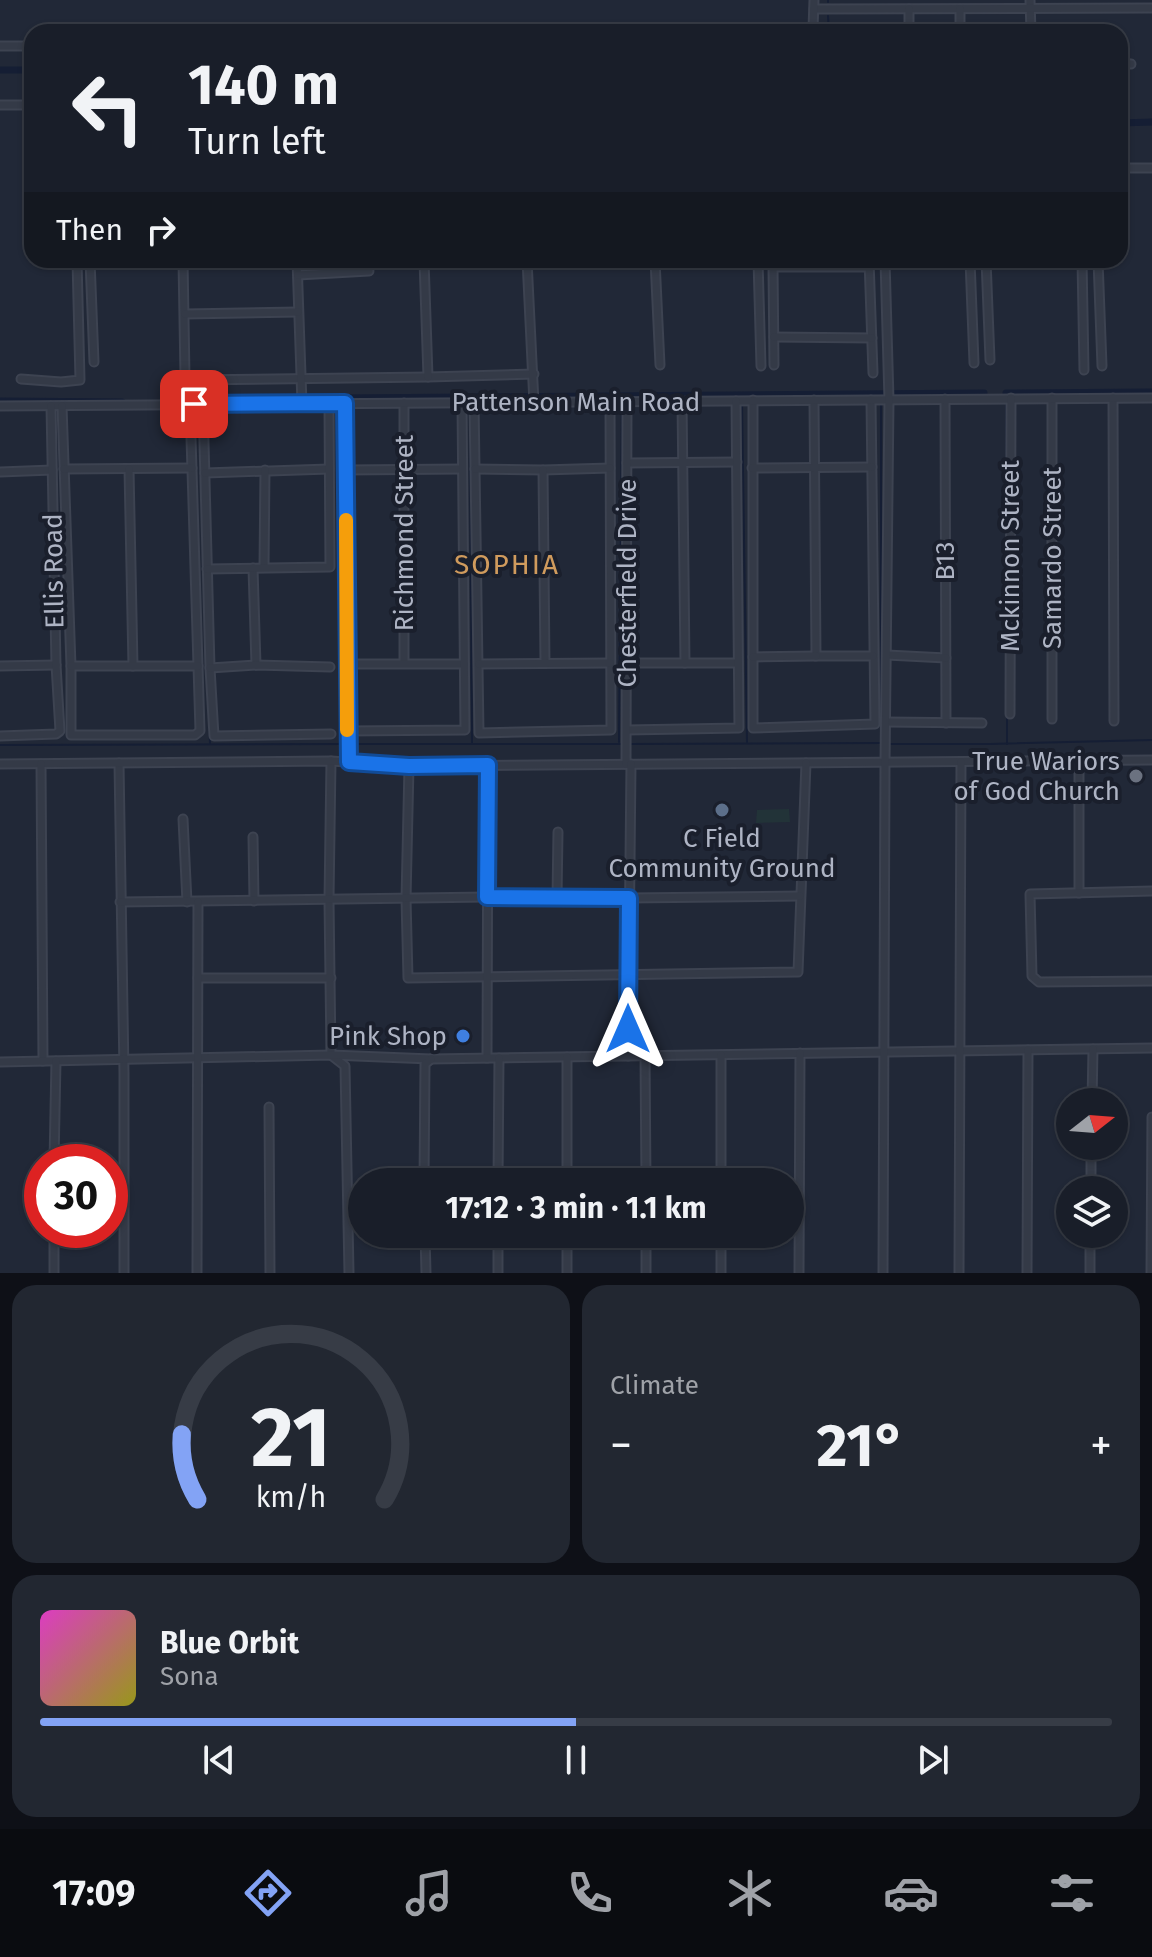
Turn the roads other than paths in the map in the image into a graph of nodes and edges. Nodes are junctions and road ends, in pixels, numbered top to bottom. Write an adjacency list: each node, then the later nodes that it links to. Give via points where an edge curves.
1 (1030, 4): 3 (street); 5 (street); 8 (street)
2 (814, 5): 4 (street)
3 (1152, 8)
4 (909, 9): 5 (street); 6 (street)
5 (960, 9): 7 (street)
6 (909, 24)
7 (960, 24)
8 (1031, 24)
9 (0, 46): 10 (street)
10 (24, 46)
11 (1128, 64): 12 (street)
12 (1131, 64)
13 (0, 105): 14 (street)
14 (24, 105)
15 (1128, 168): 16 (street)
16 (1152, 168)
17 (77, 268): 35 (street)
18 (90, 268): 34 (street)
19 (183, 268): 37 (street)
20 (298, 268): 33 (street)
21 (424, 268): 50 (street)
22 (527, 268): 49 (street)
23 (655, 268): 43 (street)
24 (758, 268): 45 (street)
25 (772, 268): 38 (street)
26 (869, 268): 39 (street)
27 (885, 268): 53 (street)
28 (970, 268): 42 (street)
29 (986, 268): 40 (street)
30 (1082, 268): 47 (street)
31 (1098, 268): 46 (street)
32 (369, 271): 33 (street)
33 (298, 275): 36 (street)
34 (91, 302): 35 (street); 41 (street)
35 (79, 303): 51 (street, via 80,380)
36 (298, 312): 37 (street); 52 (street)
37 (185, 314): 52 (street, via 188,380)
38 (774, 337): 39 (street); 44 (street)
39 (872, 338): 48 (street)
40 (990, 360)
41 (94, 362)
42 (974, 363)
43 (660, 365)
44 (774, 365)
45 (761, 366)
46 (1102, 366)
47 (1084, 370)
48 (873, 373)
49 (534, 374): 50 (street); 60 (street)
50 (428, 377): 52 (street)
51 (21, 379)
52 (301, 379): 59 (street)
53 (888, 397): 58 (street, Pattenson Main Road); 64 (street, Pattenson Main Road); 100 (street)
54 (1011, 398): 55 (street, Pattenson Main Road); 58 (street, Pattenson Main Road); 122 (street, Mckinnon Street)
55 (1052, 398): 56 (street, Pattenson Main Road); 123 (street, Samardo Street)
56 (1113, 398): 57 (street, Pattenson Main Road); 124 (street)
57 (1152, 398)
58 (945, 399): 104 (street, B13)
59 (302, 400): 72 (street, Pattenson Main Road); 73 (street, Pattenson Main Road)
60 (534, 400): 65 (street, Pattenson Main Road); 68 (street, Pattenson Main Road)
61 (738, 400): 62 (street, Pattenson Main Road); 67 (street, Pattenson Main Road); 77 (street)
62 (752, 400): 63 (street, Pattenson Main Road); 83 (street)
63 (814, 400): 64 (street, Pattenson Main Road); 84 (street)
64 (873, 400): 80 (street)
65 (610, 401): 66 (street, Pattenson Main Road); 82 (street, Chesterfield Drive)
66 (627, 401): 67 (street, Pattenson Main Road); 78 (street, Chesterfield Drive)
67 (682, 401): 79 (street)
68 (474, 402): 71 (street, Pattenson Main Road); 89 (street)
69 (345, 403): 70 (street, Pattenson Main Road); 72 (street, Pattenson Main Road); 92 (street)
70 (404, 403): 71 (street, Pattenson Main Road); 93 (street, Richmond Street)
71 (462, 403): 88 (street)
72 (329, 404): 87 (street)
73 (197, 405): 76 (street, Pattenson Main Road); 81 (street); 96 (street)
74 (0, 406): 75 (street, Pattenson Main Road)
75 (51, 406): 76 (street, Pattenson Main Road); 90 (street, Ellis Road)
76 (62, 406): 85 (street)
77 (737, 462): 79 (street); 110 (street)
78 (627, 463): 79 (street); 108 (street, Chesterfield Drive)
79 (682, 463): 109 (street)
80 (872, 467): 84 (street); 102 (street)
81 (192, 468): 86 (street); 119 (street)
82 (610, 468): 94 (street); 107 (street, Chesterfield Drive)
83 (752, 468): 84 (street); 103 (street)
84 (815, 468): 101 (street)
85 (64, 469): 86 (street); 117 (street)
86 (129, 469): 118 (street)
87 (329, 469): 91 (street); 97 (street, via 330,567)
88 (462, 469): 93 (street); 112 (street)
89 (475, 469): 94 (street); 113 (street)
90 (52, 470): 95 (street); 114 (street, Ellis Road)
91 (265, 470): 96 (street); 97 (street)
92 (346, 470): 93 (street); 111 (street)
93 (404, 470): 105 (street, Richmond Street)
94 (543, 470): 106 (street)
95 (0, 472)
96 (205, 473): 99 (street)
97 (264, 567): 98 (street)
98 (253, 568): 99 (street); 115 (street)
99 (207, 569): 121 (street)
100 (887, 655): 104 (street); 125 (street)
101 (816, 656): 102 (street); 103 (street)
102 (873, 656): 103 (street, via 875,724 753,728)
103 (753, 657)
104 (946, 658): 126 (street, B13)
105 (404, 663): 111 (street); 112 (street)
106 (545, 663): 107 (street); 113 (street)
107 (610, 663): 113 (street, Chesterfield Drive, via 611,730 479,733)
108 (627, 663): 109 (street); 128 (street, Chesterfield Drive)
109 (685, 663): 110 (street)
110 (738, 663): 128 (street, via 739,728)
111 (347, 664): 129 (street)
112 (464, 664): 129 (street, via 465,730)
113 (479, 664)
114 (56, 665): 116 (street); 131 (street, Ellis Road, via 60,731)
115 (256, 665): 120 (street); 121 (street)
116 (0, 666)
117 (71, 666): 118 (street); 119 (street, via 71,735 195,735 200,731)
118 (133, 666): 119 (street)
119 (198, 666)
120 (330, 667)
121 (210, 668): 130 (street, via 214,736)
122 (1010, 714)
123 (1052, 719)
124 (1114, 721)
125 (886, 722): 126 (street); 139 (street)
126 (946, 723): 127 (street)
127 (982, 723)
128 (627, 730): 142 (street, Chesterfield Drive)
129 (347, 733): 135 (street)
130 (331, 734)
131 (0, 736)
132 (1152, 760): 134 (street)
133 (331, 761): 135 (street); 137 (street); 155 (street)
134 (1079, 761): 136 (street); 149 (street)
135 (349, 762): 144 (street)
136 (961, 762): 139 (street); 168 (street)
137 (119, 763): 141 (street); 157 (street)
138 (806, 763): 139 (street); 142 (street); 150 (street)
139 (885, 763): 169 (street)
140 (0, 764): 141 (street)
141 (41, 764): 181 (street)
142 (629, 764): 143 (street); 153 (street, Chesterfield Drive)
143 (488, 765): 144 (street); 151 (street)
144 (409, 766): 154 (street)
145 (183, 819): 158 (street)
146 (558, 832): 152 (street)
147 (253, 837): 156 (street)
148 (1152, 891): 149 (street)
149 (1079, 893): 164 (street, via 1030,894 1032,976 1044,983)
150 (800, 896): 153 (street); 160 (street, via 798,972)
151 (487, 897): 152 (street); 154 (street); 161 (street)
152 (557, 897): 153 (street)
153 (629, 898): 160 (street, Chesterfield Drive)
154 (406, 899): 155 (street); 161 (street, via 408,978)
155 (329, 900): 156 (street); 163 (street)
156 (254, 901): 159 (street)
157 (120, 902): 158 (street); 180 (street)
158 (187, 902): 159 (street)
159 (198, 902): 162 (street)
160 (628, 975): 161 (street); 173 (street, Chesterfield Drive)
161 (487, 977): 176 (street)
162 (198, 978): 163 (street); 178 (street)
163 (331, 978): 171 (street)
164 (1152, 981)
165 (1152, 1048): 166 (street)
166 (1093, 1049): 167 (street); 184 (street)
167 (1028, 1050): 168 (street); 213 (street)
168 (960, 1051): 169 (street); 212 (street)
169 (884, 1052): 170 (street); 211 (street)
170 (800, 1053): 172 (street); 210 (street)
171 (331, 1055): 178 (street); 179 (street); 204 (street, via 345,1066)
172 (721, 1055): 174 (street); 192 (street)
173 (628, 1056): 174 (street); 175 (street)
174 (645, 1056): 191 (street)
175 (567, 1057): 177 (street); 190 (street)
176 (487, 1058): 177 (street); 179 (street)
177 (499, 1058): 189 (street)
178 (198, 1059): 180 (street); 202 (street)
179 (431, 1059): 188 (street, via 425,1064)
180 (123, 1060): 182 (street); 201 (street)
181 (43, 1061): 182 (street); 183 (street)
182 (56, 1061): 187 (street)
183 (0, 1062)
184 (1092, 1088)
185 (269, 1107): 203 (street)
186 (1152, 1117): 215 (street)
187 (54, 1144)
188 (424, 1168)
189 (498, 1168)
190 (567, 1168)
191 (646, 1168)
192 (721, 1168)
193 (54, 1248): 200 (street)
194 (425, 1248): 205 (street)
195 (498, 1248): 206 (street)
196 (567, 1248): 207 (street)
197 (646, 1248): 208 (street)
198 (721, 1248): 209 (street)
199 (1090, 1248): 214 (street)
200 (54, 1273)
201 (124, 1273)
202 (197, 1273)
203 (270, 1273)
204 (349, 1273)
205 (426, 1273)
206 (498, 1273)
207 (567, 1273)
208 (646, 1273)
209 (721, 1273)
210 (799, 1273)
211 (883, 1273)
212 (959, 1273)
213 (1027, 1273)
214 (1090, 1273)
215 (1151, 1273)

